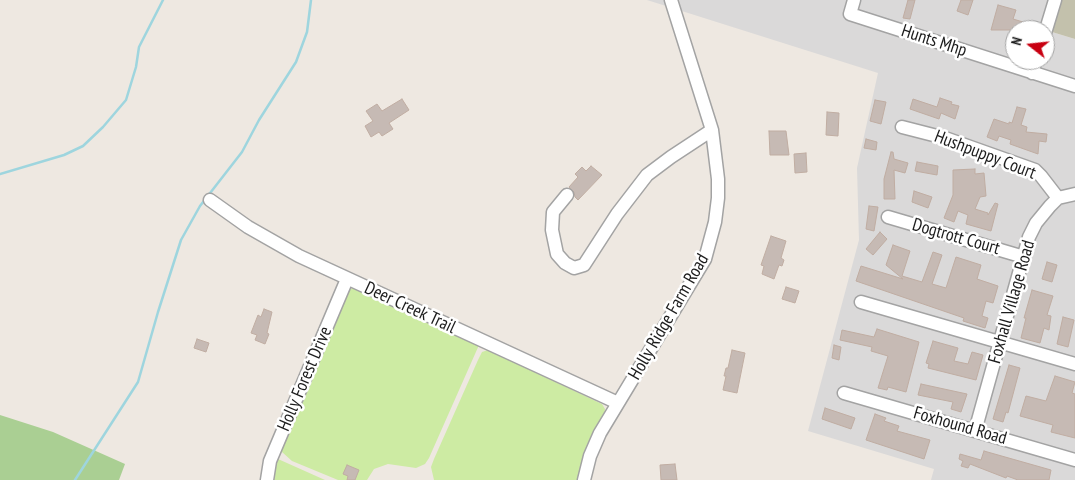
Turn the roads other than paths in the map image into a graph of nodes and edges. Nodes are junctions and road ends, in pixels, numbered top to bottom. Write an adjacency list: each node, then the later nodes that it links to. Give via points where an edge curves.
1 (671, 0): 9 (street, Holly Ridge Farm Road)
2 (854, 0): 6 (street, Hunts Mhp, via 850,14)
3 (1055, 0): 4 (street)
4 (1049, 20)
5 (1033, 70): 6 (street)
6 (1032, 73): 7 (street, Hunts Mhp)
7 (1075, 86)
8 (902, 127): 12 (street, Hushpuppy Court, via 1035,170)
9 (712, 130): 11 (street, via 647,175 584,265 574,268 557,254 552,230 552,212); 21 (street, Holly Ridge Farm Road, via 718,198 716,222 705,259)
10 (1075, 194): 12 (street)
11 (567, 195)
12 (1058, 198): 15 (street, Foxhall Village Road, via 1036,223)
13 (210, 200): 16 (street, Deer Creek Trail, via 248,227)
14 (888, 217): 15 (street, Dogtrott Court)
15 (1024, 257): 18 (street, Foxhall Village Road)
16 (347, 279): 21 (street, Deer Creek Trail); 24 (street, Holly Forest Drive, via 270,461)
17 (861, 302): 18 (street)
18 (1001, 342): 19 (street); 22 (street, Foxhall Village Road)
19 (1075, 364)
20 (844, 392): 22 (street, Foxhound Road)
21 (618, 403): 25 (street, Holly Ridge Farm Road, via 600,433)
22 (975, 430): 23 (street, Foxhound Road)
23 (1075, 460)
24 (267, 480)
25 (584, 480)

